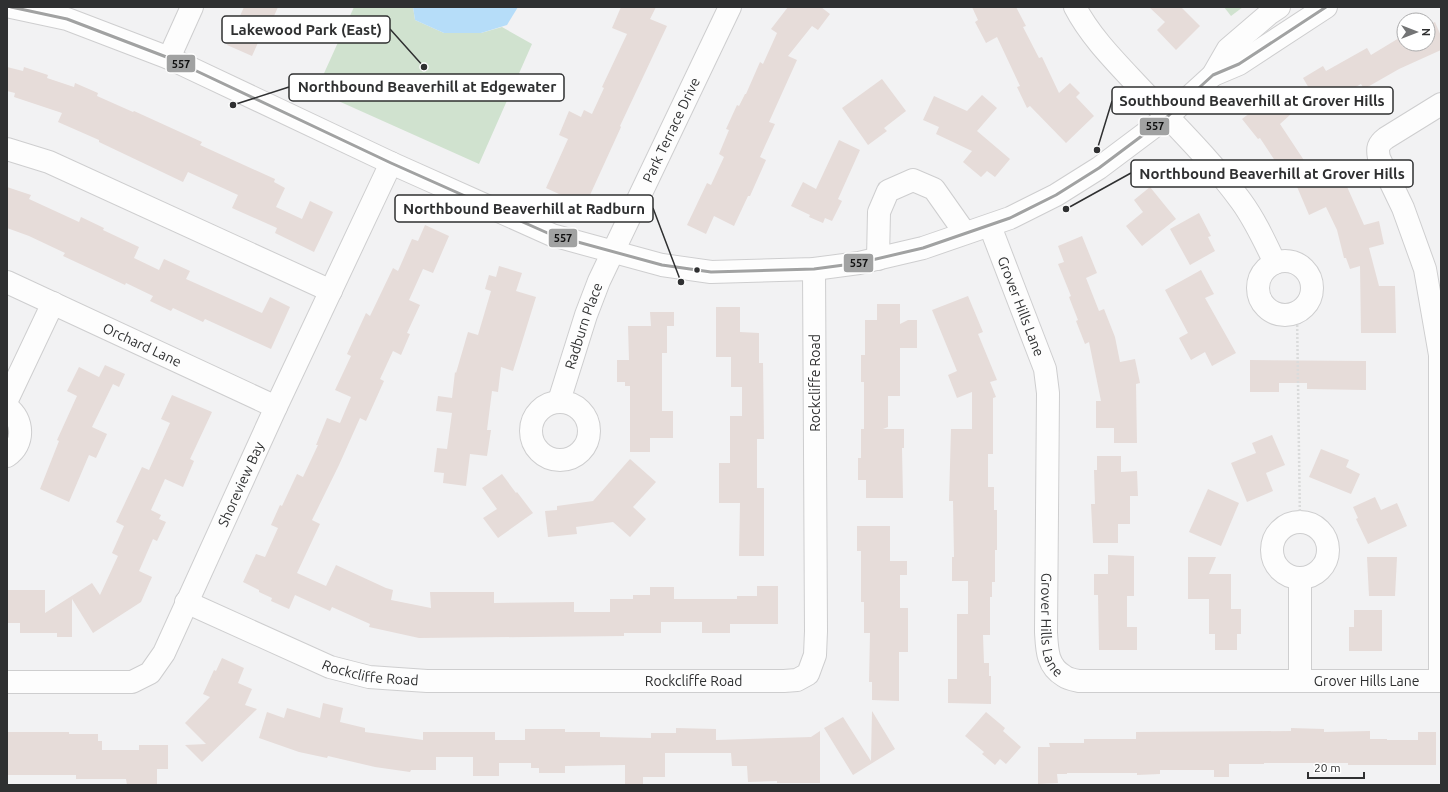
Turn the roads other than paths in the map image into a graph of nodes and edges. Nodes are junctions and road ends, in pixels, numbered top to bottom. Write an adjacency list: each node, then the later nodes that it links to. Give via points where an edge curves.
1 (11, 7): 7 (street, via 67,19)
2 (192, 7): 7 (street)
3 (730, 7): 15 (street, Park Terrace Drive)
4 (1075, 7): 10 (street, via 1080,18 1108,54)
5 (1279, 7): 8 (street, via 1228,49)
6 (1326, 7): 8 (street, via 1239,64)
7 (169, 58): 12 (street)
8 (1213, 75): 10 (street)
9 (1441, 104): 30 (street, via 1379,143 1377,150 1403,208 1425,269 1440,355)
10 (1167, 118): 13 (street, via 1099,168 1056,195); 17 (street, via 1210,162 1242,202)
11 (7, 149): 20 (street, via 49,162)
12 (391, 163): 15 (street, via 552,235); 20 (street, Shoreview Bay)
13 (990, 226): 14 (street); 29 (street, Grover Hills Lane, via 1045,369 1048,393 1046,632 1047,653 1054,667 1064,677 1079,681)
14 (965, 233): 16 (street, via 923,248); 16 (street, via 934,189 913,180 888,191 879,212)
15 (612, 252): 18 (street, via 662,265 711,272); 23 (street, Radburn Place, via 586,316)
16 (878, 259): 18 (street)
17 (1275, 263): 17 (street, via 1293,262 1308,273 1311,295 1297,313 1276,314 1265,307 1260,299 1260,278 1267,268)
18 (814, 269): 28 (street, Rockcliffe Road, via 816,649 808,674 797,680 427,682 369,677 330,667)
19 (7, 282): 21 (street, Orchard Lane)
20 (331, 291): 25 (street, Shoreview Bay)
21 (53, 303): 22 (street); 25 (street, Orchard Lane)
22 (7, 400)
23 (559, 402)
24 (7, 407): 26 (street, via 18,418 20,437 17,446)
25 (276, 407): 28 (street, Shoreview Bay)
26 (7, 456)
27 (1300, 578): 27 (street, via 1282,572 1273,555 1276,536 1290,524 1300,522 1317,527 1325,537 1329,550 1323,567 1317,573); 29 (street)
28 (186, 602): 31 (street, Shoreview Bay, via 164,653 150,673 132,682)
29 (1300, 680): 30 (street, Grover Hills Lane)
30 (1440, 681)
31 (7, 682)

